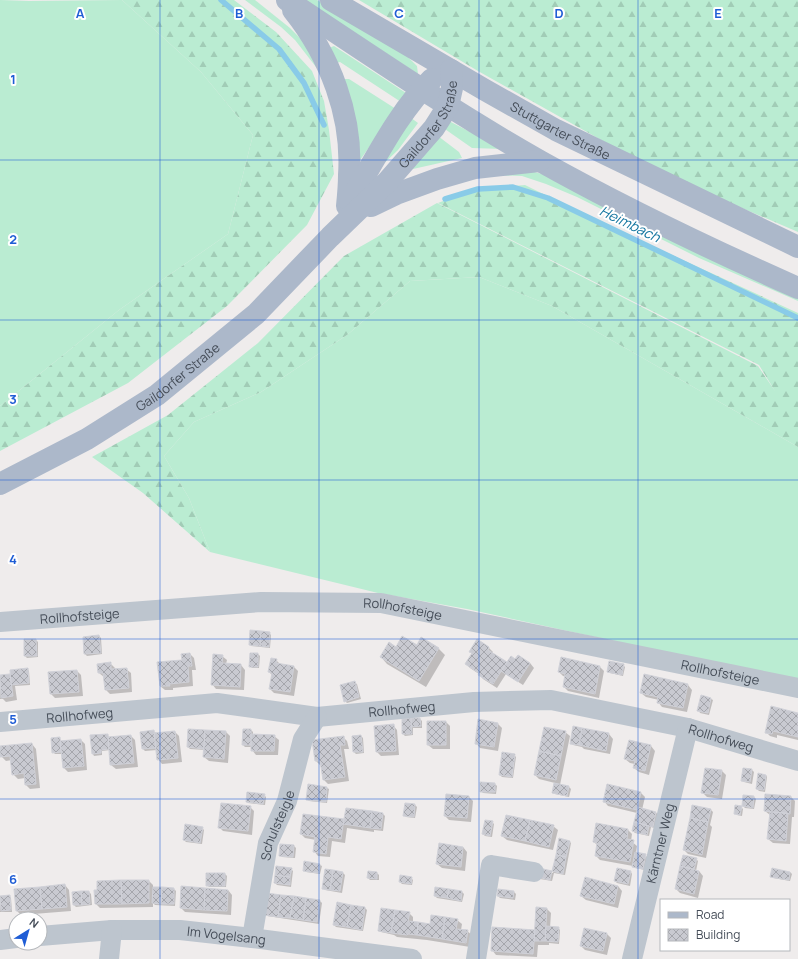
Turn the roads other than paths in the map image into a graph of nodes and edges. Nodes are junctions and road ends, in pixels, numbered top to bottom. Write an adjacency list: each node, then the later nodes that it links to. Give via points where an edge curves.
1 (286, 0): 4 (main road); 7 (main road, via 320,50 332,74 343,111 348,142)
2 (331, 0): 3 (main road, Stuttgarter Straße)
3 (451, 70): 4 (main road, Gaildorfer Straße, via 435,76); 5 (main road, Gaildorfer Straße, via 452,88); 8 (main road, Stuttgarter Straße, via 556,130)
4 (421, 89): 5 (main road); 7 (main road, Gaildorfer Straße, via 405,109)
5 (448, 106): 6 (main road); 7 (main road, Gaildorfer Straße, via 434,128 387,182)
6 (539, 161): 7 (main road, via 475,168); 9 (main road, via 630,210)
7 (351, 210): 10 (main road, Gaildorfer Straße, via 330,237 256,314 157,395 87,439)
8 (798, 247)
9 (798, 288)
10 (0, 484)
11 (0, 622): 12 (street, Rollhofsteige, via 261,602 381,603)
12 (798, 688)
13 (317, 718): 14 (street, Rollhofweg, via 217,703); 15 (street, Rollhofweg, via 474,702 551,700); 20 (street, Schulsteigle, via 303,739 287,801 268,843)
14 (0, 722)
15 (688, 728): 16 (street, Rollhofweg); 24 (street, Kärntner Weg)
16 (798, 761)
17 (534, 872): 23 (street, via 491,865)
18 (112, 930): 19 (street, Im Vogelsang); 20 (street, Im Vogelsang, via 180,930); 21 (street)
19 (48, 935)
20 (252, 938): 22 (street, Im Vogelsang)
21 (109, 959)
22 (412, 959)
23 (476, 959)
24 (632, 959)

